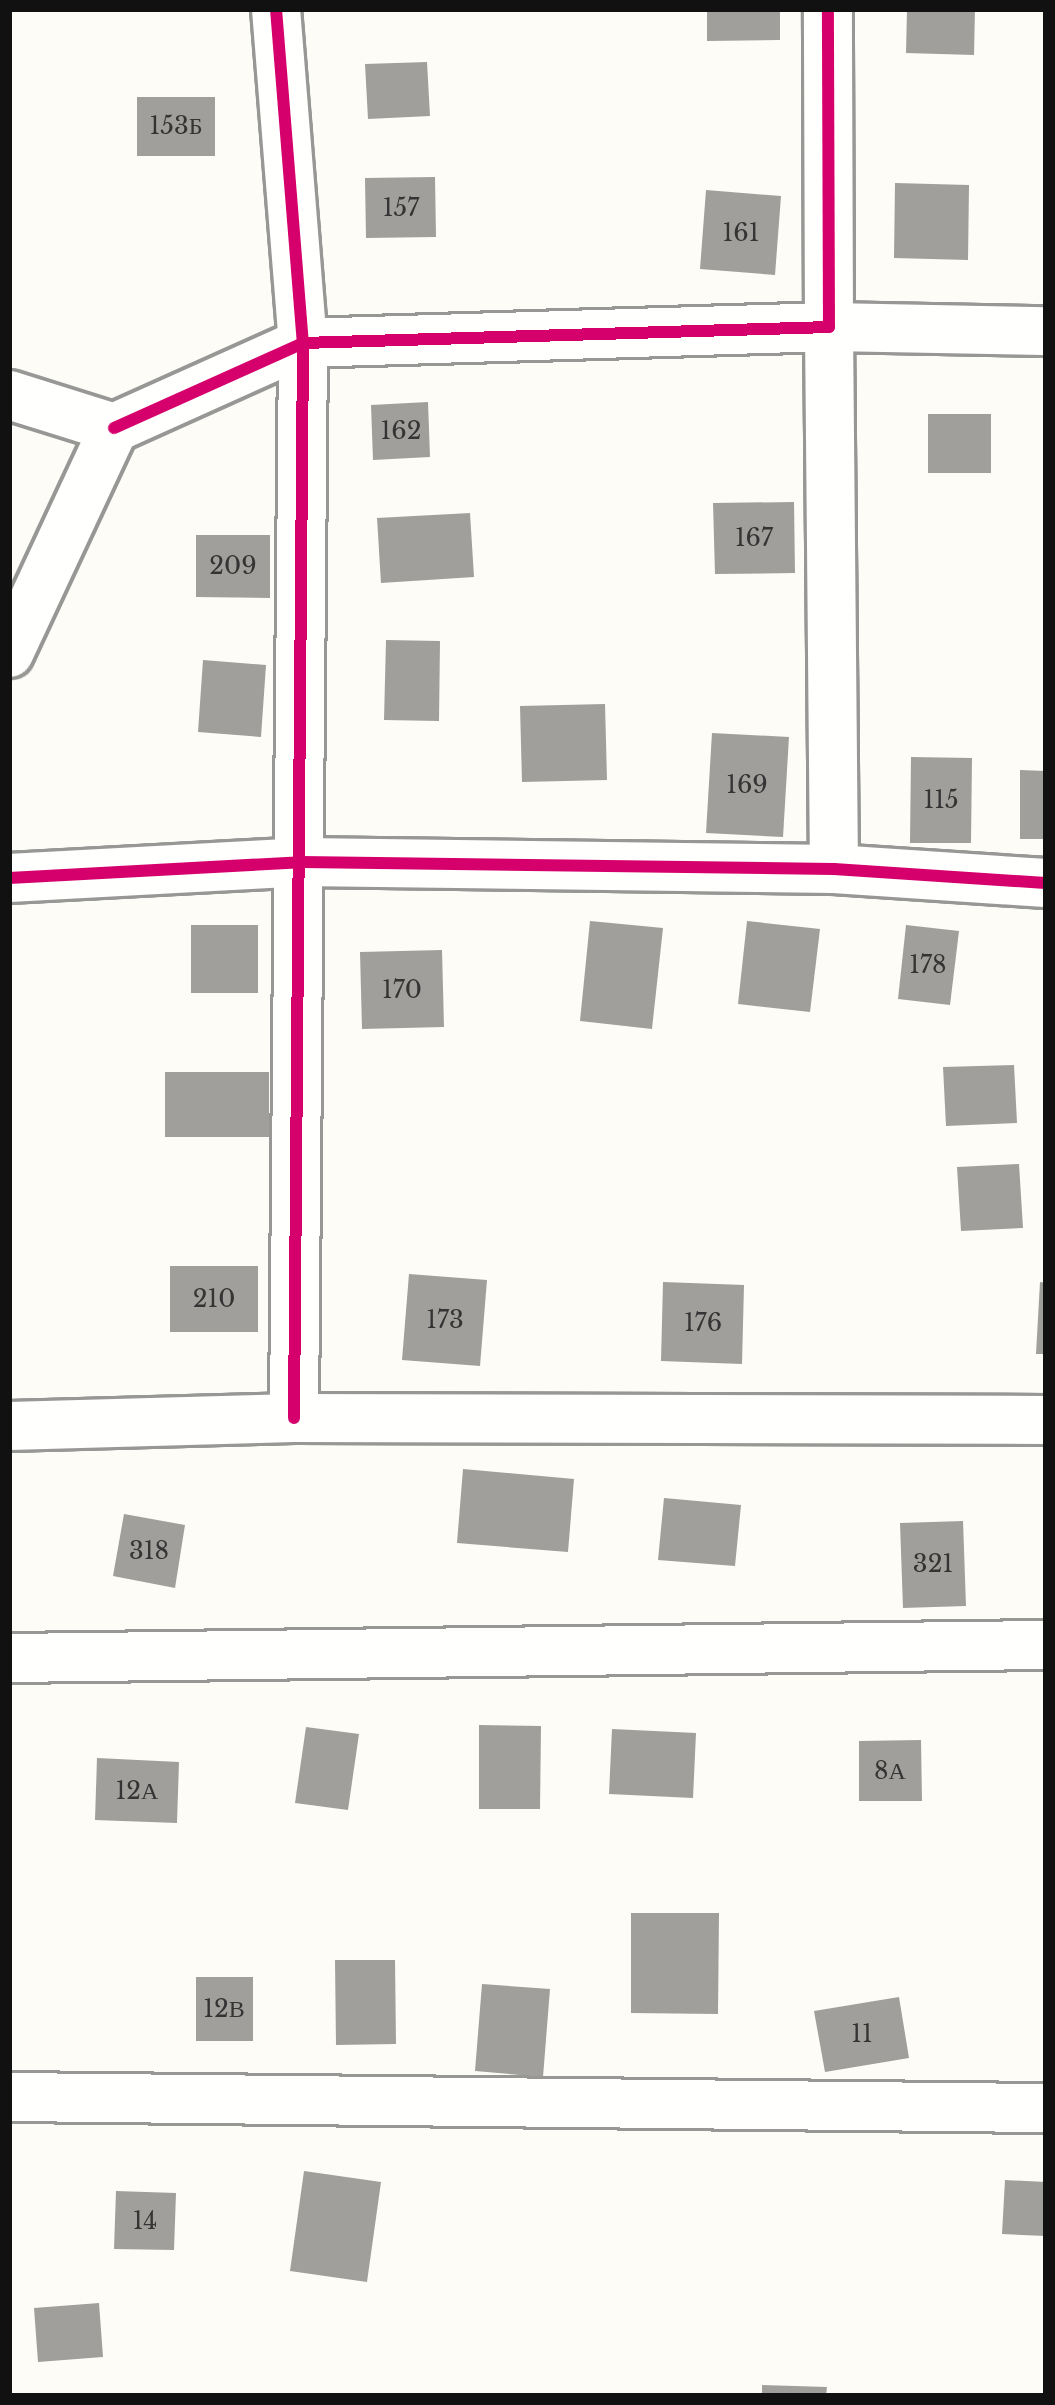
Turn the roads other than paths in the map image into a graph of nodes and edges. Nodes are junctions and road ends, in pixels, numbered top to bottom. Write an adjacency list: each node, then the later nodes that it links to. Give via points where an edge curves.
1 (276, 9): 5 (street)
2 (827, 9): 3 (street)
3 (829, 327): 4 (street); 5 (street); 10 (street)
4 (1046, 331)
5 (303, 343): 7 (street); 9 (street)
6 (9, 395): 7 (street)
7 (114, 428): 8 (street)
8 (9, 653)
9 (301, 862): 10 (street); 11 (street); 13 (street)
10 (834, 869): 12 (street)
11 (9, 878)
12 (1046, 883)
13 (294, 1418): 14 (street); 15 (street)
14 (1046, 1420)
15 (9, 1426)
16 (1046, 1645): 17 (street)
17 (9, 1658)
18 (9, 2097): 19 (street)
19 (1046, 2108)

